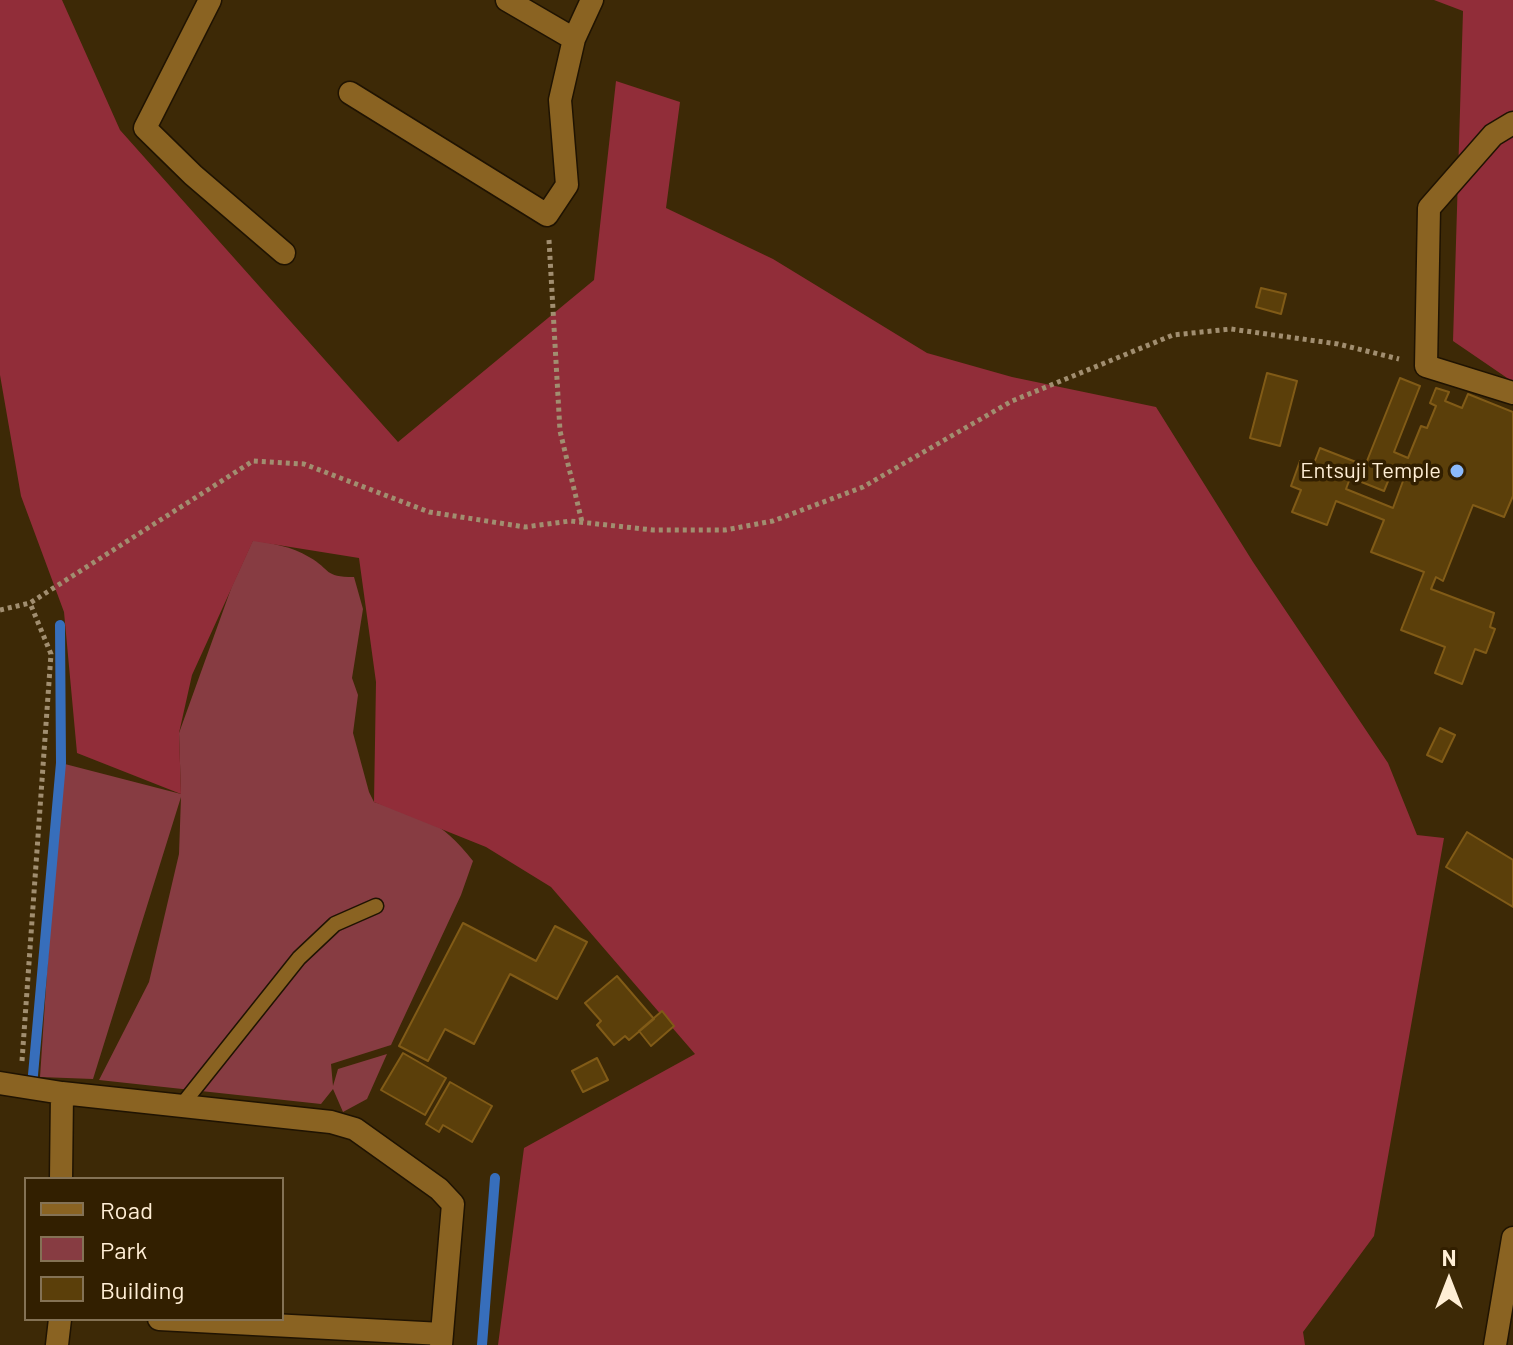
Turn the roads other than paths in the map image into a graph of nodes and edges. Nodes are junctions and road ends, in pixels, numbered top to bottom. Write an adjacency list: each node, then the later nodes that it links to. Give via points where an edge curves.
1 (210, 0): 7 (street, via 145,128)
2 (507, 0): 4 (street)
3 (592, 0): 4 (street)
4 (574, 39): 5 (street, via 560,100 567,185 547,215)
5 (350, 93)
6 (1513, 123): 8 (street, via 1493,135 1429,208 1426,366)
7 (284, 253)
8 (1513, 393)
9 (376, 906): 12 (lane, via 335,924 299,958)
10 (10, 1084): 11 (street)
11 (62, 1093): 12 (street); 13 (street)
12 (181, 1106): 17 (street, via 355,1129 439,1189 453,1204)
13 (61, 1177)
14 (1513, 1238): 19 (street)
15 (60, 1321): 18 (street)
16 (186, 1321): 17 (street)
17 (441, 1340)
18 (57, 1345)
19 (1495, 1345)

